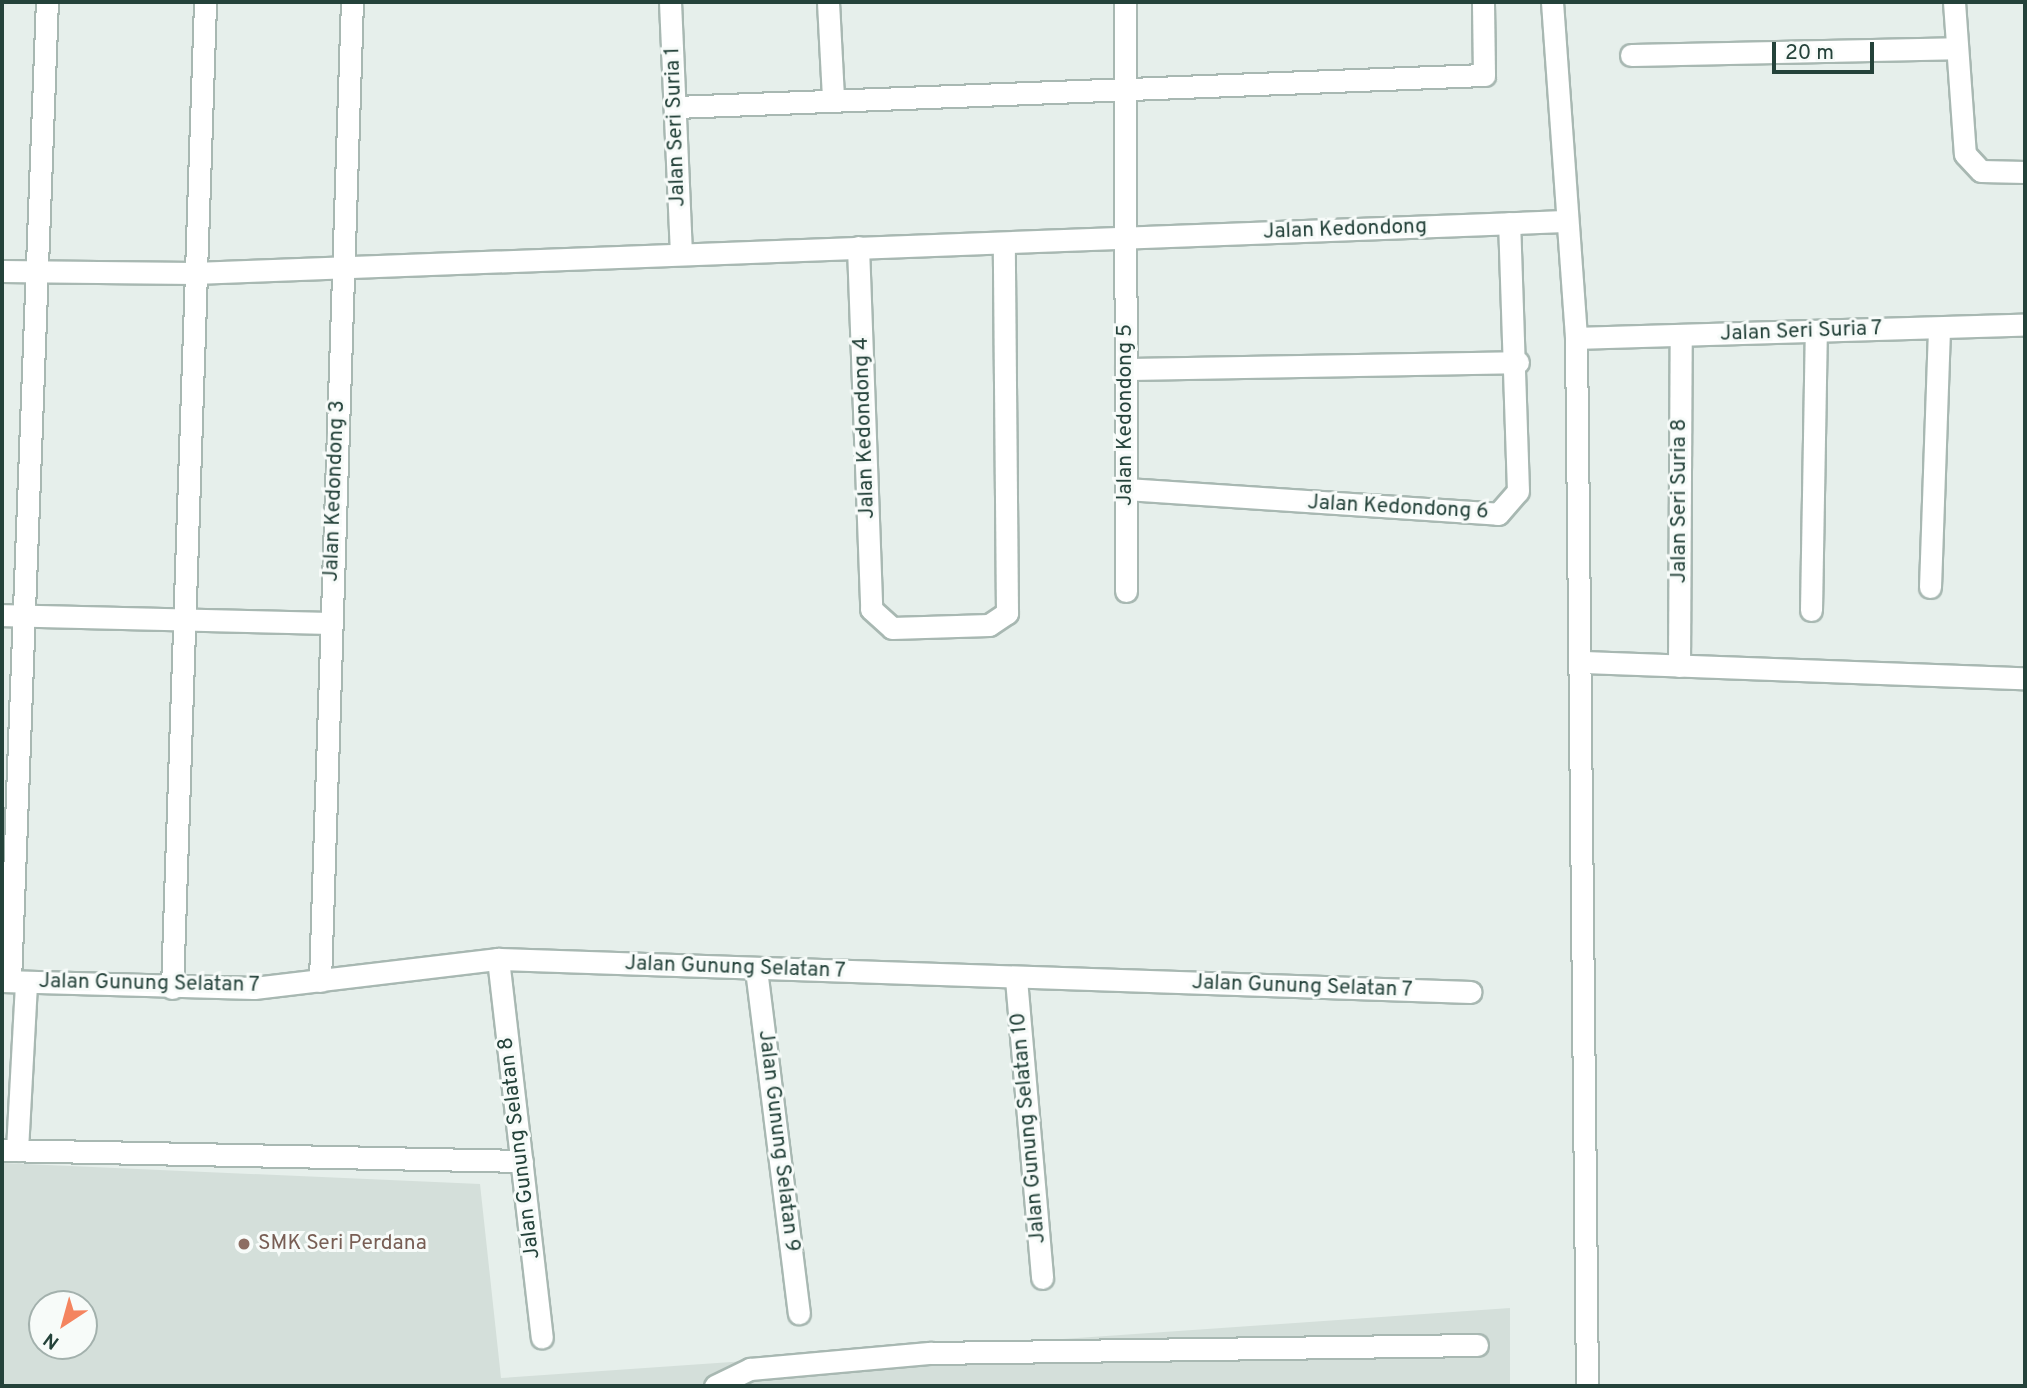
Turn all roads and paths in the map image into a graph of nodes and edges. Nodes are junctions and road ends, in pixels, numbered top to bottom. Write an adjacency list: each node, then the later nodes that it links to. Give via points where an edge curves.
1 (47, 2): 24 (street)
2 (205, 2): 25 (street)
3 (352, 2): 22 (street, Jalan Kedondong 3)
4 (670, 2): 14 (street, Jalan Seri Suria 1)
5 (828, 2): 13 (street)
6 (1125, 2): 12 (street, Jalan Kedondong 5)
7 (1483, 2): 12 (street, via 1485,75)
8 (1552, 2): 16 (street)
9 (1954, 2): 10 (street)
10 (1956, 48): 11 (street); 15 (street, via 1959,139 1982,171)
11 (1631, 55)
12 (1127, 90): 13 (street); 18 (street, Jalan Kedondong 5)
13 (833, 97): 14 (street)
14 (676, 107): 21 (street, Jalan Seri Suria 1)
15 (2025, 172)
16 (1564, 222): 17 (street, Jalan Kedondong); 30 (street)
17 (1509, 223): 18 (street, Jalan Kedondong); 31 (street, Jalan Kedondong 6)
18 (1126, 239): 19 (street, Jalan Kedondong); 32 (street, Jalan Kedondong 5)
19 (1004, 245): 20 (street, Jalan Kedondong); 20 (street, Jalan Kedondong 4, via 1007,613 989,625 892,628 871,609)
20 (858, 247): 21 (street, Jalan Kedondong)
21 (681, 252): 22 (street, Jalan Kedondong)
22 (344, 264): 25 (street, Jalan Kedondong); 39 (street, Jalan Kedondong 3)
23 (2, 271): 24 (street, Jalan Kedondong)
24 (36, 272): 25 (street, Jalan Kedondong); 37 (street)
25 (194, 273): 38 (street)
26 (2025, 325): 27 (street, Jalan Seri Suria 7)
27 (1939, 328): 28 (street, Jalan Seri Suria 7); 34 (street)
28 (1816, 331): 29 (street, Jalan Seri Suria 7); 36 (street)
29 (1681, 335): 30 (street, Jalan Seri Suria 7); 41 (street, Jalan Seri Suria 8)
30 (1576, 338): 40 (street)
31 (1518, 362): 32 (street); 33 (street, Jalan Kedondong 6, via 1518,491 1498,514)
32 (1126, 369): 33 (street, Jalan Kedondong 5)
33 (1126, 489): 35 (street, Jalan Kedondong 5)
34 (1930, 587)
35 (1126, 591)
36 (1811, 610)
37 (12, 615): 38 (street); 46 (street)
38 (181, 619): 39 (street); 48 (street)
39 (330, 623): 47 (street, Jalan Kedondong 3)
40 (1581, 662): 41 (street); 57 (street)
41 (1679, 666): 42 (street)
42 (2025, 678)
43 (498, 959): 44 (street, Jalan Gunung Selatan 7); 47 (street, Jalan Gunung Selatan 7); 51 (street, Jalan Gunung Selatan 8)
44 (756, 969): 45 (street, Jalan Gunung Selatan 7); 53 (street, Jalan Gunung Selatan 9)
45 (1016, 979): 49 (street, Jalan Gunung Selatan 7); 52 (street, Jalan Gunung Selatan 10)
46 (13, 981): 48 (street, Jalan Gunung Selatan 7); 50 (street)
47 (320, 981): 48 (street, Jalan Gunung Selatan 7)
48 (172, 988)
49 (1471, 992)
50 (9, 1150): 51 (street)
51 (522, 1161): 54 (street, Jalan Gunung Selatan 8)
52 (1042, 1278)
53 (799, 1312)
54 (542, 1337)
55 (1477, 1345): 56 (street, via 931,1353 750,1369)
56 (715, 1386)
57 (1587, 1386)

